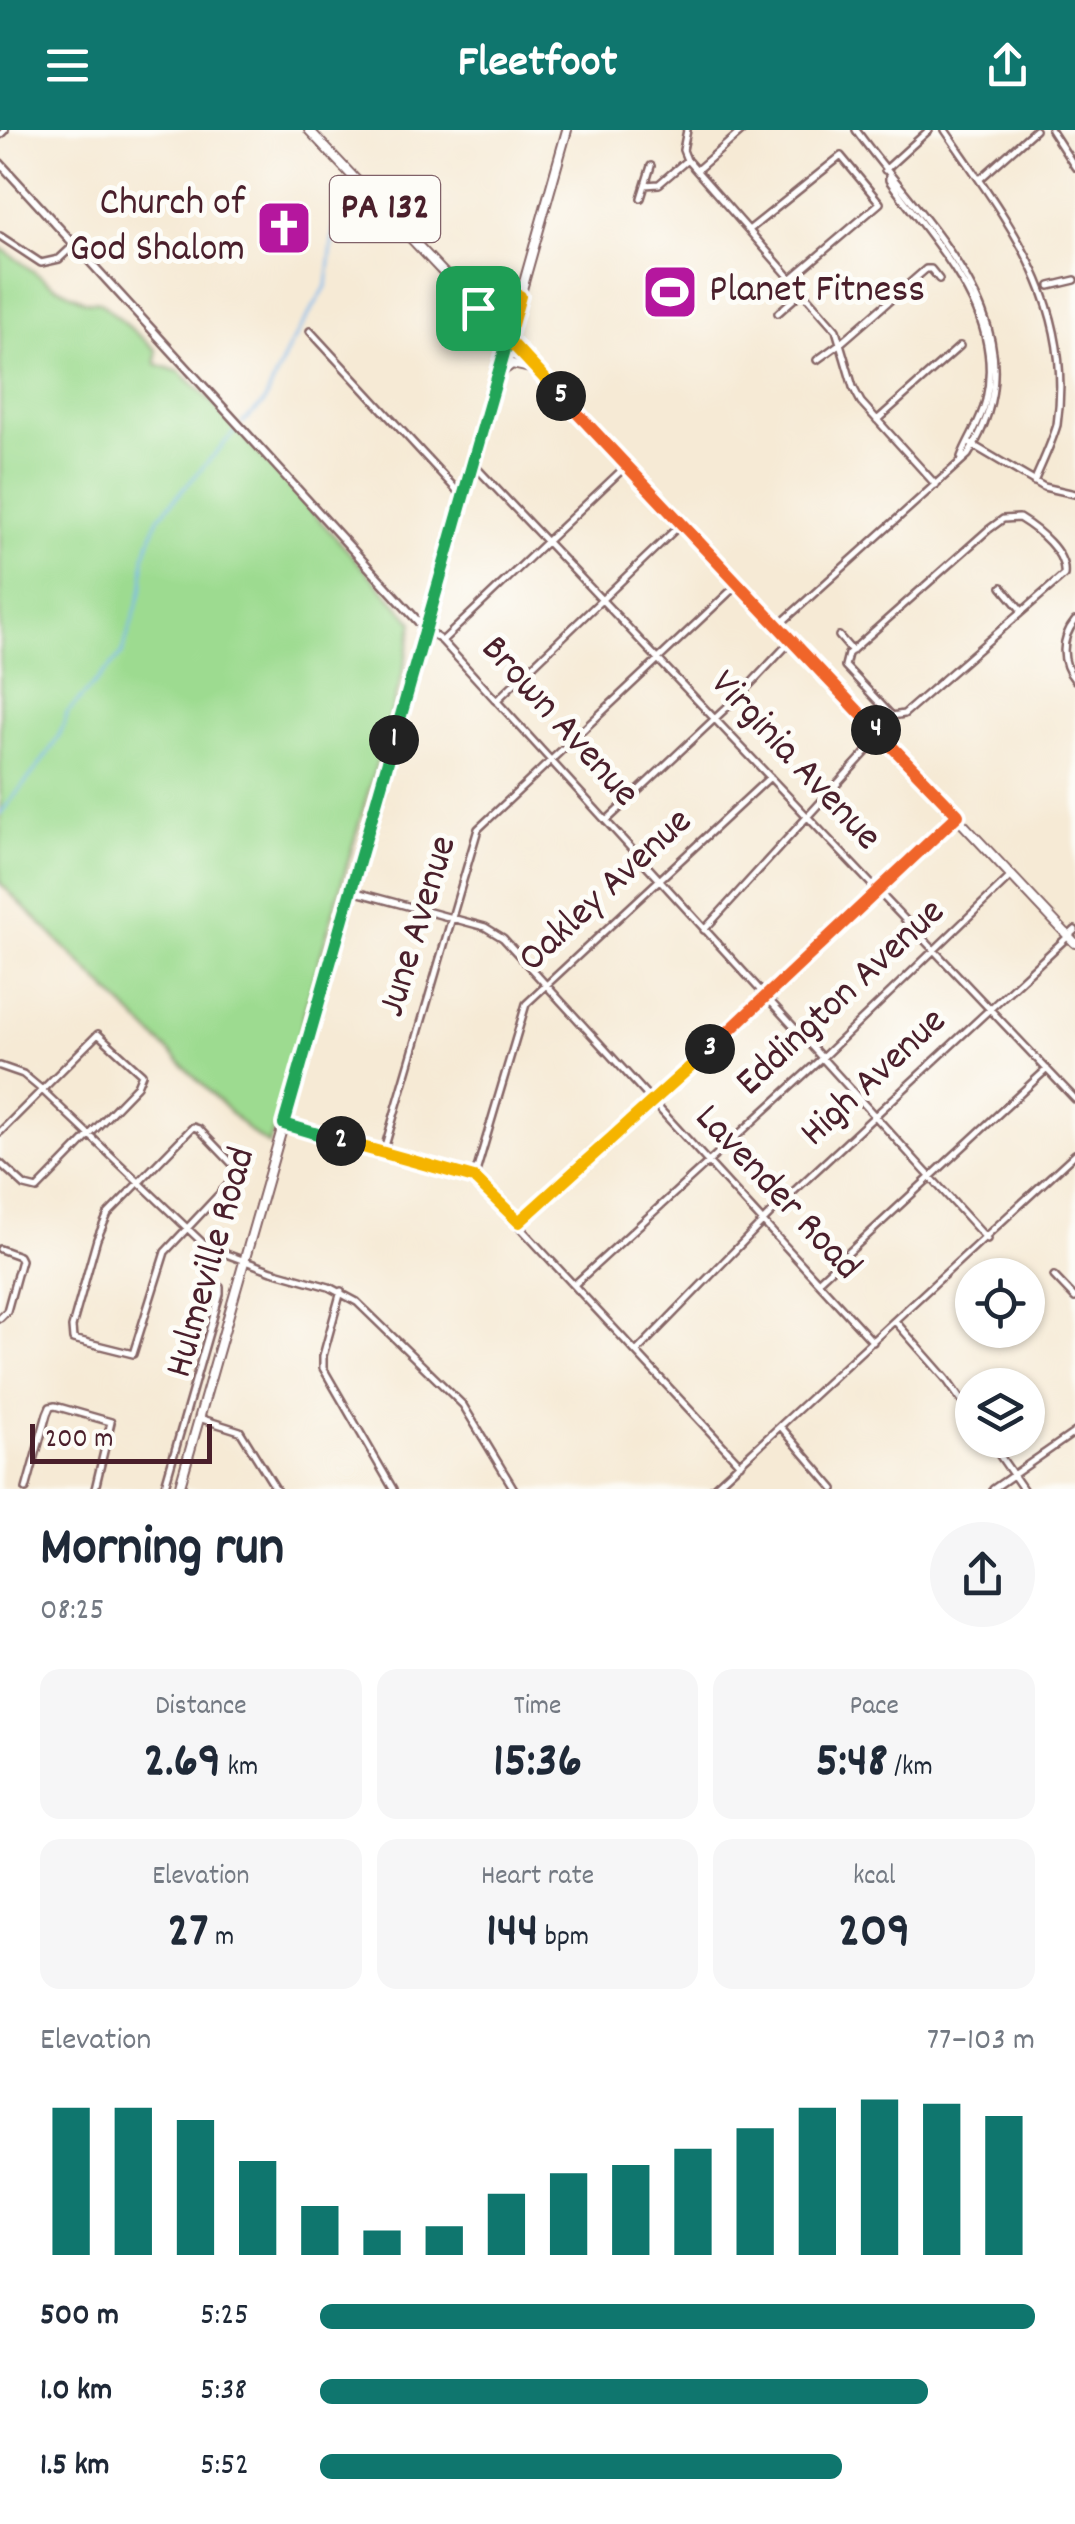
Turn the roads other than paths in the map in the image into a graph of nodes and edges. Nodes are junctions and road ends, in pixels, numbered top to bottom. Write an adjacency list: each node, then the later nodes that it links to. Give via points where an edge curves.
1 (310, 130): 28 (main road, PA 132)
2 (568, 130): 27 (main road, Hulmeville Road)
3 (687, 130): 10 (street)
4 (743, 130): 14 (street)
5 (856, 130): 15 (street)
6 (930, 130): 15 (street)
7 (946, 130): 16 (street)
8 (1035, 130): 16 (street)
9 (1050, 130): 13 (street)
10 (687, 160): 14 (street); 17 (street, via 658,184)
11 (0, 163): 21 (street, Brown Avenue)
12 (651, 166): 17 (street)
13 (1075, 167)
14 (696, 170): 19 (street)
15 (887, 173): 38 (street, via 970,283 988,320 994,390)
16 (980, 179): 25 (street)
17 (645, 185): 18 (street)
18 (641, 198)
19 (749, 230): 22 (street); 22 (street, via 841,156 880,203)
20 (0, 236): 21 (street, via 41,263 59,260)
21 (76, 244): 53 (street, Brown Avenue)
22 (792, 278): 26 (street)
23 (939, 278): 32 (street, via 926,269)
24 (1075, 280): 25 (street)
25 (1050, 286): 41 (street, via 1064,382 1056,428)
26 (804, 290): 29 (street); 32 (street)
27 (520, 296): 28 (main road, via 503,310); 31 (main road, Hulmeville Road)
28 (478, 308): 31 (main road, PA 132)
29 (778, 312)
30 (310, 332): 44 (street)
31 (508, 339): 35 (main road, PA 132); 36 (main road, Hulmeville Road)
32 (842, 342): 34 (street); 37 (street, via 853,388)
33 (960, 346): 37 (street)
34 (816, 360)
35 (536, 370): 36 (main road, via 516,364); 40 (main road, PA 132)
36 (498, 374): 39 (main road, Hulmeville Road)
37 (877, 420): 42 (street)
38 (971, 444): 41 (street); 42 (street)
39 (473, 464): 44 (main road, Hulmeville Road); 46 (street, Virginia Avenue)
40 (627, 465): 45 (main road, PA 132); 46 (street)
41 (1034, 482): 43 (street)
42 (936, 484): 52 (street)
43 (1075, 494)
44 (463, 497): 53 (main road, Hulmeville Road)
45 (682, 524): 47 (main road, PA 132); 49 (street)
46 (547, 542): 49 (street, Virginia Avenue); 56 (street)
47 (738, 584): 52 (main road, PA 132); 58 (street, June Avenue)
48 (1002, 587): 50 (street)
49 (603, 600): 58 (street, Virginia Avenue); 60 (street)
50 (1023, 612): 57 (street, via 897,716 845,666); 57 (street, via 1065,567 1032,526 1003,519)
51 (1075, 621): 59 (street, via 1064,649)
52 (778, 625): 55 (main road, PA 132)
53 (425, 628): 56 (street, Brown Avenue); 70 (main road, Hulmeville Road)
54 (840, 636): 57 (street)
55 (792, 640): 61 (street); 62 (main road, PA 132)
56 (442, 641): 60 (street, Brown Avenue)
57 (852, 651)
58 (658, 658): 61 (street, Virginia Avenue); 63 (street, June Avenue)
59 (1075, 680)
60 (496, 700): 63 (street, Brown Avenue)
61 (714, 718): 64 (street, Virginia Avenue); 67 (street)
62 (882, 735): 65 (main road, PA 132); 66 (street)
63 (552, 762): 67 (street, Brown Avenue); 72 (street, June Avenue, via 478,829)
64 (770, 777): 66 (street, Virginia Avenue); 69 (street, Oakley Avenue)
65 (958, 815): 68 (main road, PA 132); 71 (street)
66 (807, 816): 71 (street, Virginia Avenue); 73 (street)
67 (606, 821): 69 (street, Brown Avenue)
68 (1013, 874): 74 (main road, PA 132); 75 (street, Eddington Avenue)
69 (660, 882): 73 (street, Brown Avenue); 76 (street, Oakley Avenue)
70 (351, 891): 72 (street, Lavender Road); 86 (main road, Hulmeville Road)
71 (879, 892): 75 (street, Virginia Avenue); 77 (street)
72 (450, 917): 76 (street, Lavender Road, via 499,934); 89 (street, June Avenue)
73 (704, 930): 77 (street, Brown Avenue)
74 (1073, 936): 78 (street, High Avenue)
75 (933, 949): 78 (street, Virginia Avenue); 79 (street, Eddington Avenue)
76 (546, 984): 84 (street, Lavender Road); 93 (street, Oakley Avenue, via 524,1009)
77 (766, 998): 79 (street, Brown Avenue); 84 (street)
78 (991, 1010): 81 (street, Virginia Avenue); 85 (street, High Avenue)
79 (821, 1059): 85 (street, Brown Avenue); 91 (street, Eddington Avenue)
80 (0, 1066): 82 (street)
81 (1047, 1068): 83 (street, Virginia Avenue); 94 (street)
82 (42, 1088): 87 (street); 88 (street); 88 (street, via 98,1034 140,1071 142,1080)
83 (1075, 1099)
84 (653, 1101): 91 (street, Lavender Road); 97 (street)
85 (875, 1118): 94 (street, Brown Avenue); 96 (street, High Avenue)
86 (284, 1124): 89 (street); 102 (main road, Hulmeville Road)
87 (0, 1132)
88 (90, 1136): 92 (street, via 37,1189); 95 (street)
89 (382, 1154): 93 (street)
90 (1075, 1154): 99 (street)
91 (709, 1161): 96 (street, Lavender Road); 105 (street, Eddington Avenue)
92 (0, 1163)
93 (474, 1178): 97 (street)
94 (931, 1178): 99 (street, Brown Avenue); 104 (street)
95 (138, 1182): 98 (street); 98 (street, via 190,1129 200,1129 240,1172); 98 (street, via 102,1226 73,1340 133,1354 161,1259)
96 (763, 1221): 104 (street, Lavender Road); 111 (street, High Avenue)
97 (519, 1222): 105 (street)
98 (186, 1228): 100 (street)
99 (986, 1238): 109 (street)
100 (208, 1247): 102 (street); 121 (street, via 203,1271 220,1294)
101 (0, 1249): 108 (street, via 21,1260)
102 (243, 1261): 106 (street); 113 (main road, Hulmeville Road)
103 (1054, 1276): 107 (street)
104 (818, 1281): 110 (street, Lavender Road)
105 (574, 1284): 111 (street)
106 (341, 1291): 124 (street, via 323,1368); 125 (street, via 463,1404)
107 (1075, 1298)
108 (0, 1318)
109 (895, 1322): 110 (street); 112 (street)
110 (874, 1342): 114 (street)
111 (636, 1352): 117 (street)
112 (955, 1392)
113 (199, 1418): 122 (main road, Hulmeville Road); 123 (street, via 240,1431)
114 (781, 1427): 117 (street); 127 (street)
115 (1075, 1432): 118 (street)
116 (1002, 1458): 118 (street)
117 (740, 1464): 126 (street)
118 (1013, 1474): 128 (street); 129 (street)
119 (26, 1489): 120 (street, via 47,1414 56,1406 111,1422)
120 (95, 1489)
121 (164, 1489)
122 (179, 1489)
123 (276, 1489)
124 (394, 1489)
125 (514, 1489)
126 (712, 1489)
127 (834, 1489)
128 (993, 1489)
129 (1024, 1489)

